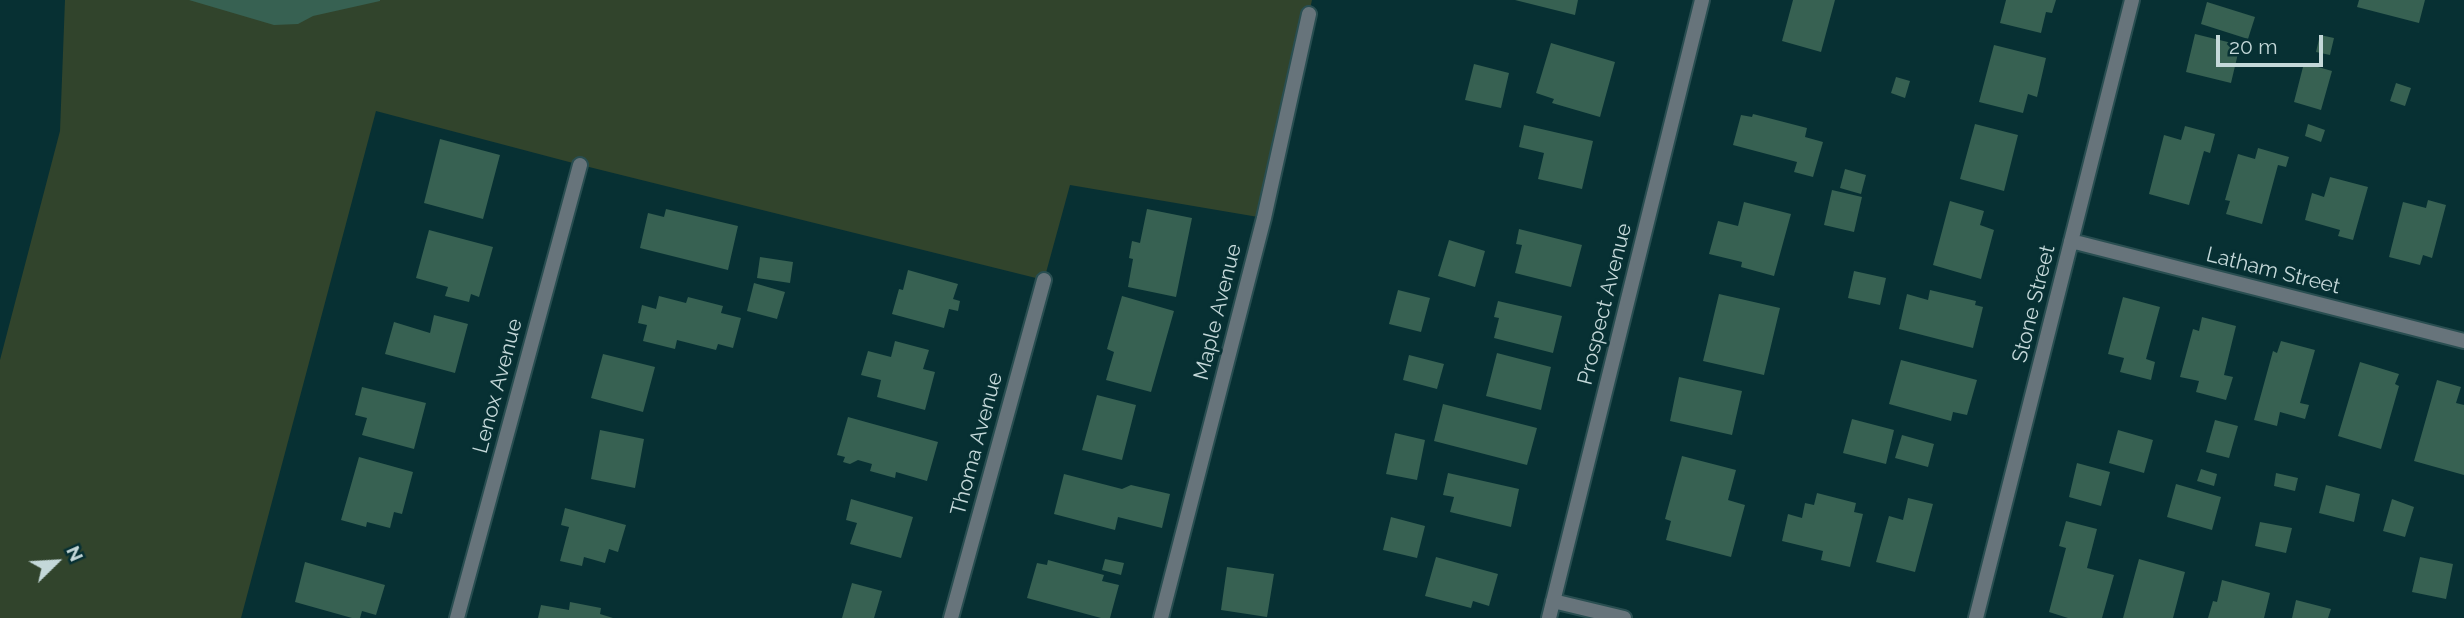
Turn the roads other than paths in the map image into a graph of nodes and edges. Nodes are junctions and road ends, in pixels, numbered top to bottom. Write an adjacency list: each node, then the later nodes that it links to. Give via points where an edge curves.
1 (1702, 0): 8 (street, Prospect Avenue)
2 (2132, 0): 5 (street, Stone Street)
3 (1309, 14): 11 (street, Maple Avenue, via 1264,218)
4 (580, 165): 9 (street, Lenox Avenue)
5 (2071, 241): 7 (street, Latham Street); 14 (street, Stone Street)
6 (1044, 280): 10 (street, Thoma Avenue)
7 (2464, 341)
8 (1553, 601): 12 (street, Prospect Avenue); 13 (street)
9 (457, 618)
10 (951, 618)
11 (1161, 618)
12 (1549, 618)
13 (1624, 618)
14 (1976, 618)

